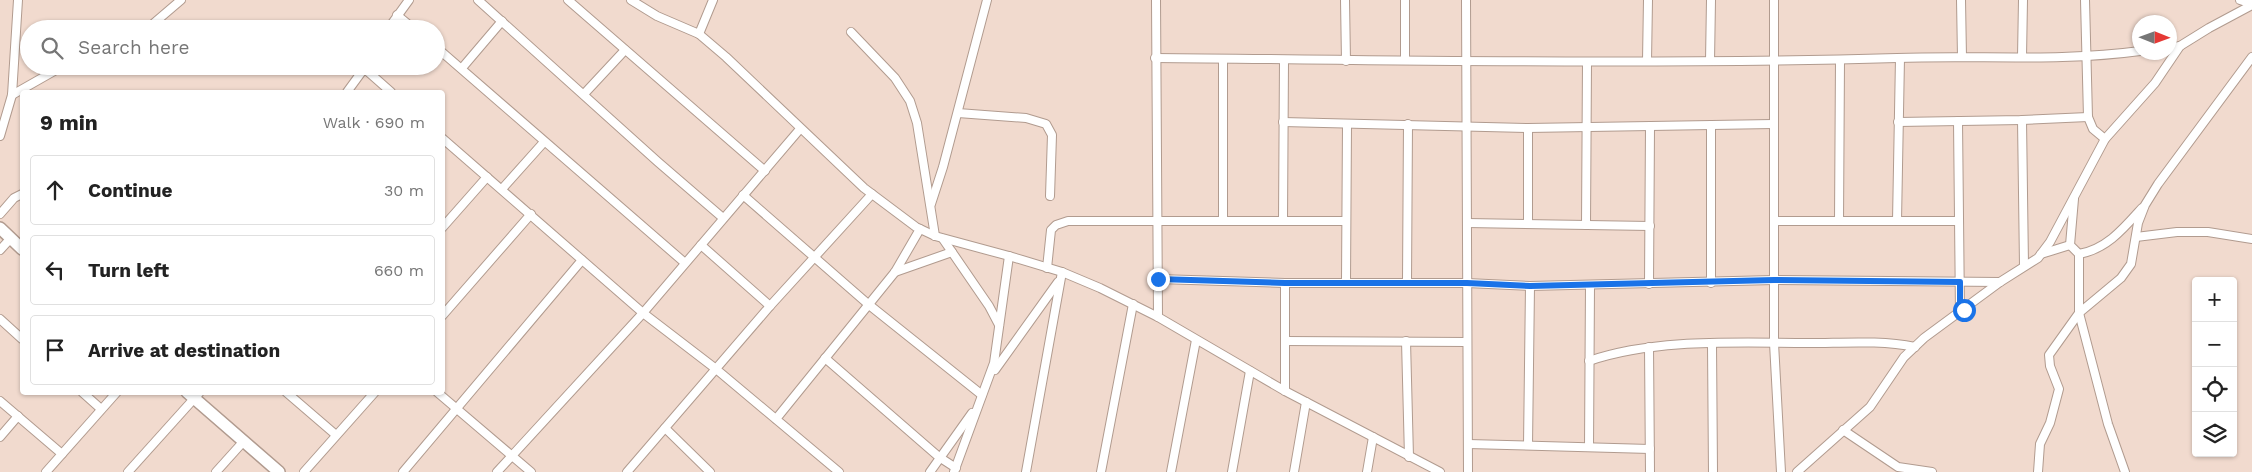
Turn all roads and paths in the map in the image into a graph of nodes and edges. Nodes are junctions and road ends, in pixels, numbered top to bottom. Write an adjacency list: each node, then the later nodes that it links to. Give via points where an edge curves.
1 (18, 0): 58 (street)
2 (181, 0): 22 (street)
3 (409, 0): 21 (street)
4 (478, 0): 25 (street)
5 (568, 0): 30 (street)
6 (631, 0): 27 (street, via 657,16)
7 (714, 0): 27 (street)
8 (987, 0): 59 (street)
9 (1156, 0): 37 (street)
10 (1345, 0): 43 (street)
11 (1406, 0): 41 (street)
12 (1466, 0): 44 (street)
13 (1648, 0): 45 (street)
14 (1711, 0): 46 (street)
15 (1774, 0): 47 (street)
16 (1961, 0): 35 (street)
17 (2023, 0): 33 (street)
18 (2085, 0): 34 (street)
19 (2240, 0): 20 (street)
20 (2252, 4): 28 (street)
21 (397, 15): 23 (street); 24 (street)
22 (158, 20)
23 (394, 20)
24 (403, 20)
25 (502, 21): 49 (street); 57 (street)
26 (851, 32): 87 (street, via 895,78 910,101 917,123)
27 (699, 34): 73 (street)
28 (2180, 46): 29 (street); 75 (street, via 2155,82)
29 (2177, 47)
30 (625, 50): 57 (street); 78 (street)
31 (2132, 53): 34 (street)
32 (445, 54): 49 (street)
33 (2022, 56): 34 (street); 35 (street)
34 (2085, 56): 60 (street)
35 (1962, 57): 38 (street)
36 (2252, 57): 86 (street)
37 (1155, 58): 39 (street); 91 (street)
38 (1900, 58): 42 (street); 64 (street)
39 (1223, 59): 40 (street); 92 (street)
40 (1284, 60): 43 (street); 63 (street)
41 (1405, 60): 43 (street); 44 (street)
42 (1840, 60): 47 (street); 96 (street)
43 (1346, 61)
44 (1466, 61): 48 (street); 68 (street)
45 (1647, 61): 46 (street); 48 (street)
46 (1710, 61): 47 (street)
47 (1773, 61): 67 (street)
48 (1587, 62): 72 (street)
49 (462, 68): 77 (street)
50 (47, 75): 54 (street)
51 (360, 75): 55 (street)
52 (373, 75): 56 (street)
53 (20, 90): 58 (street)
54 (21, 90)
55 (348, 90)
56 (389, 90)
57 (584, 94): 90 (street)
58 (12, 95): 74 (street)
59 (958, 113): 85 (street, via 1026,118 1046,124 1052,135); 87 (street)
60 (2088, 117): 61 (street); 75 (street, via 2093,129)
61 (2022, 120): 62 (street); 121 (street)
62 (1958, 121): 64 (street); 98 (street)
63 (1283, 122): 65 (street); 93 (street)
64 (1898, 122): 97 (street)
65 (1347, 124): 66 (street); 94 (street)
66 (1408, 124): 68 (street); 128 (street)
67 (1773, 124): 69 (street); 95 (street)
68 (1467, 126): 71 (street); 99 (street)
69 (1711, 126): 70 (street); 133 (street)
70 (1650, 127): 72 (street); 103 (street)
71 (1528, 128): 72 (street); 101 (street)
72 (1587, 128): 102 (street)
73 (800, 129): 78 (street); 81 (street)
74 (0, 136)
75 (2105, 139): 84 (street)
76 (445, 141): 79 (street)
77 (544, 142): 80 (street); 120 (street)
78 (765, 170): 83 (street)
79 (487, 177): 80 (street); 100 (street)
80 (502, 189): 89 (street)
81 (872, 194): 105 (street); 117 (street)
82 (20, 195): 88 (street)
83 (743, 195): 90 (street); 117 (street)
84 (2074, 195): 111 (street); 115 (street)
85 (1050, 196)
86 (2145, 205): 107 (street); 116 (street, via 2106,244)
87 (930, 206): 106 (street)
88 (0, 214)
89 (531, 214): 119 (street); 140 (street)
90 (723, 218): 110 (street)
91 (1157, 220): 92 (street); 122 (street, via 1059,223 1050,233); 125 (street)
92 (1223, 220): 93 (street)
93 (1283, 220): 94 (street)
94 (1346, 221): 127 (street)
95 (1774, 221): 96 (street); 126 (street)
96 (1839, 221): 97 (street)
97 (1897, 221): 98 (street)
98 (1959, 221): 129 (street)
99 (1467, 223): 101 (street); 132 (street)
100 (445, 224)
101 (1528, 224): 102 (street)
102 (1586, 225): 103 (street)
103 (1650, 226): 134 (street)
104 (0, 228): 108 (main road)
105 (920, 229): 106 (street); 123 (street)
106 (939, 237): 114 (street); 118 (street)
107 (2136, 237): 109 (street, via 2208,232); 143 (street, via 2131,264 2121,278)
108 (11, 238): 112 (main road); 113 (street)
109 (2252, 239)
110 (701, 245): 120 (street); 139 (street)
111 (2070, 245): 115 (street); 116 (street)
112 (20, 247)
113 (0, 250)
114 (952, 252): 123 (street); 146 (street)
115 (2041, 254): 121 (street)
116 (2078, 254): 143 (street)
117 (814, 256): 137 (street); 139 (street)
118 (1009, 256): 122 (street); 146 (street)
119 (582, 260): 141 (street); 172 (street)
120 (685, 263): 141 (street)
121 (2024, 266): 130 (street)
122 (1047, 268): 124 (street)
123 (895, 272): 137 (street)
124 (1061, 276): 138 (street); 160 (street); 203 (street)
125 (1158, 279): 131 (street); 144 (street)
126 (1774, 280): 129 (street); 133 (street); 152 (street)
127 (1346, 282): 128 (street); 131 (street)
128 (1407, 282): 132 (street)
129 (1960, 282): 130 (street); 142 (street)
130 (2000, 282): 142 (street)
131 (1285, 283): 149 (street)
132 (1467, 283): 136 (street); 151 (street)
133 (1711, 283): 134 (street)
134 (1650, 284): 135 (street)
135 (1590, 285): 136 (street); 157 (street)
136 (1530, 286): 183 (street)
137 (868, 304): 156 (street); 168 (street)
138 (1133, 304): 144 (street); 204 (street)
139 (770, 306): 158 (street)
140 (445, 313)
141 (643, 313): 158 (street); 187 (street)
142 (1960, 313): 155 (street)
143 (2079, 313): 216 (street, via 2049,355 2059,389 2050,423 2040,444); 217 (street, via 2108,424)
144 (1158, 317): 148 (street)
145 (0, 319): 147 (street)
146 (1000, 327): 160 (street)
147 (20, 337)
148 (1196, 340): 159 (street); 205 (street)
149 (1285, 341): 150 (street); 161 (street)
150 (1406, 341): 151 (street); 189 (street)
151 (1468, 342): 182 (street)
152 (1774, 343): 153 (street); 155 (street, via 1882,343); 213 (street)
153 (1712, 344): 154 (street); 212 (street)
154 (1649, 347): 157 (street); 185 (street)
155 (1915, 347): 177 (street, via 1894,370 1870,407)
156 (825, 358): 175 (street); 188 (street)
157 (1589, 361): 184 (street)
158 (716, 369): 175 (street); 176 (street)
159 (1250, 371): 161 (street); 206 (street)
160 (989, 378): 168 (street)
161 (1285, 391): 170 (street)
162 (85, 395): 173 (street)
163 (114, 395): 173 (street)
164 (194, 395): 181 (main road); 192 (street)
165 (289, 395): 178 (street)
166 (372, 395): 178 (street)
167 (440, 395): 172 (street)
168 (982, 396): 171 (street)
169 (0, 401): 174 (street)
170 (1306, 402): 180 (street); 207 (street)
171 (978, 406): 188 (street); 190 (street)
172 (455, 408): 187 (street); 196 (street)
173 (101, 410): 186 (street)
174 (18, 416): 179 (street); 186 (street)
175 (776, 419): 201 (street)
176 (665, 428): 199 (street); 200 (street)
177 (1843, 430): 214 (street); 215 (street, via 1898,466)
178 (336, 435): 195 (street)
179 (0, 437)
180 (1373, 437): 189 (street); 208 (street)
181 (243, 442): 193 (street); 194 (main road)
182 (1468, 444): 183 (street); 210 (street)
183 (1528, 446): 184 (street)
184 (1589, 447): 185 (street)
185 (1650, 449): 211 (street)
186 (62, 454): 191 (street)
187 (511, 456): 197 (street); 198 (street)
188 (939, 457): 190 (street); 202 (street)
189 (1409, 457): 209 (street)
190 (955, 470)
191 (46, 472)
192 (128, 472)
193 (216, 472)
194 (279, 472)
195 (304, 472)
196 (403, 472)
197 (497, 472)
198 (531, 472)
199 (627, 472)
200 (710, 472)
201 (839, 472)
202 (930, 472)
203 (1026, 472)
204 (1101, 472)
205 (1171, 472)
206 (1232, 472)
207 (1294, 472)
208 (1367, 472)
209 (1440, 472)
210 (1468, 472)
211 (1650, 472)
212 (1713, 472)
213 (1781, 472)
214 (1797, 472)
215 (1932, 472)
216 (2038, 472)
217 (2125, 472)

